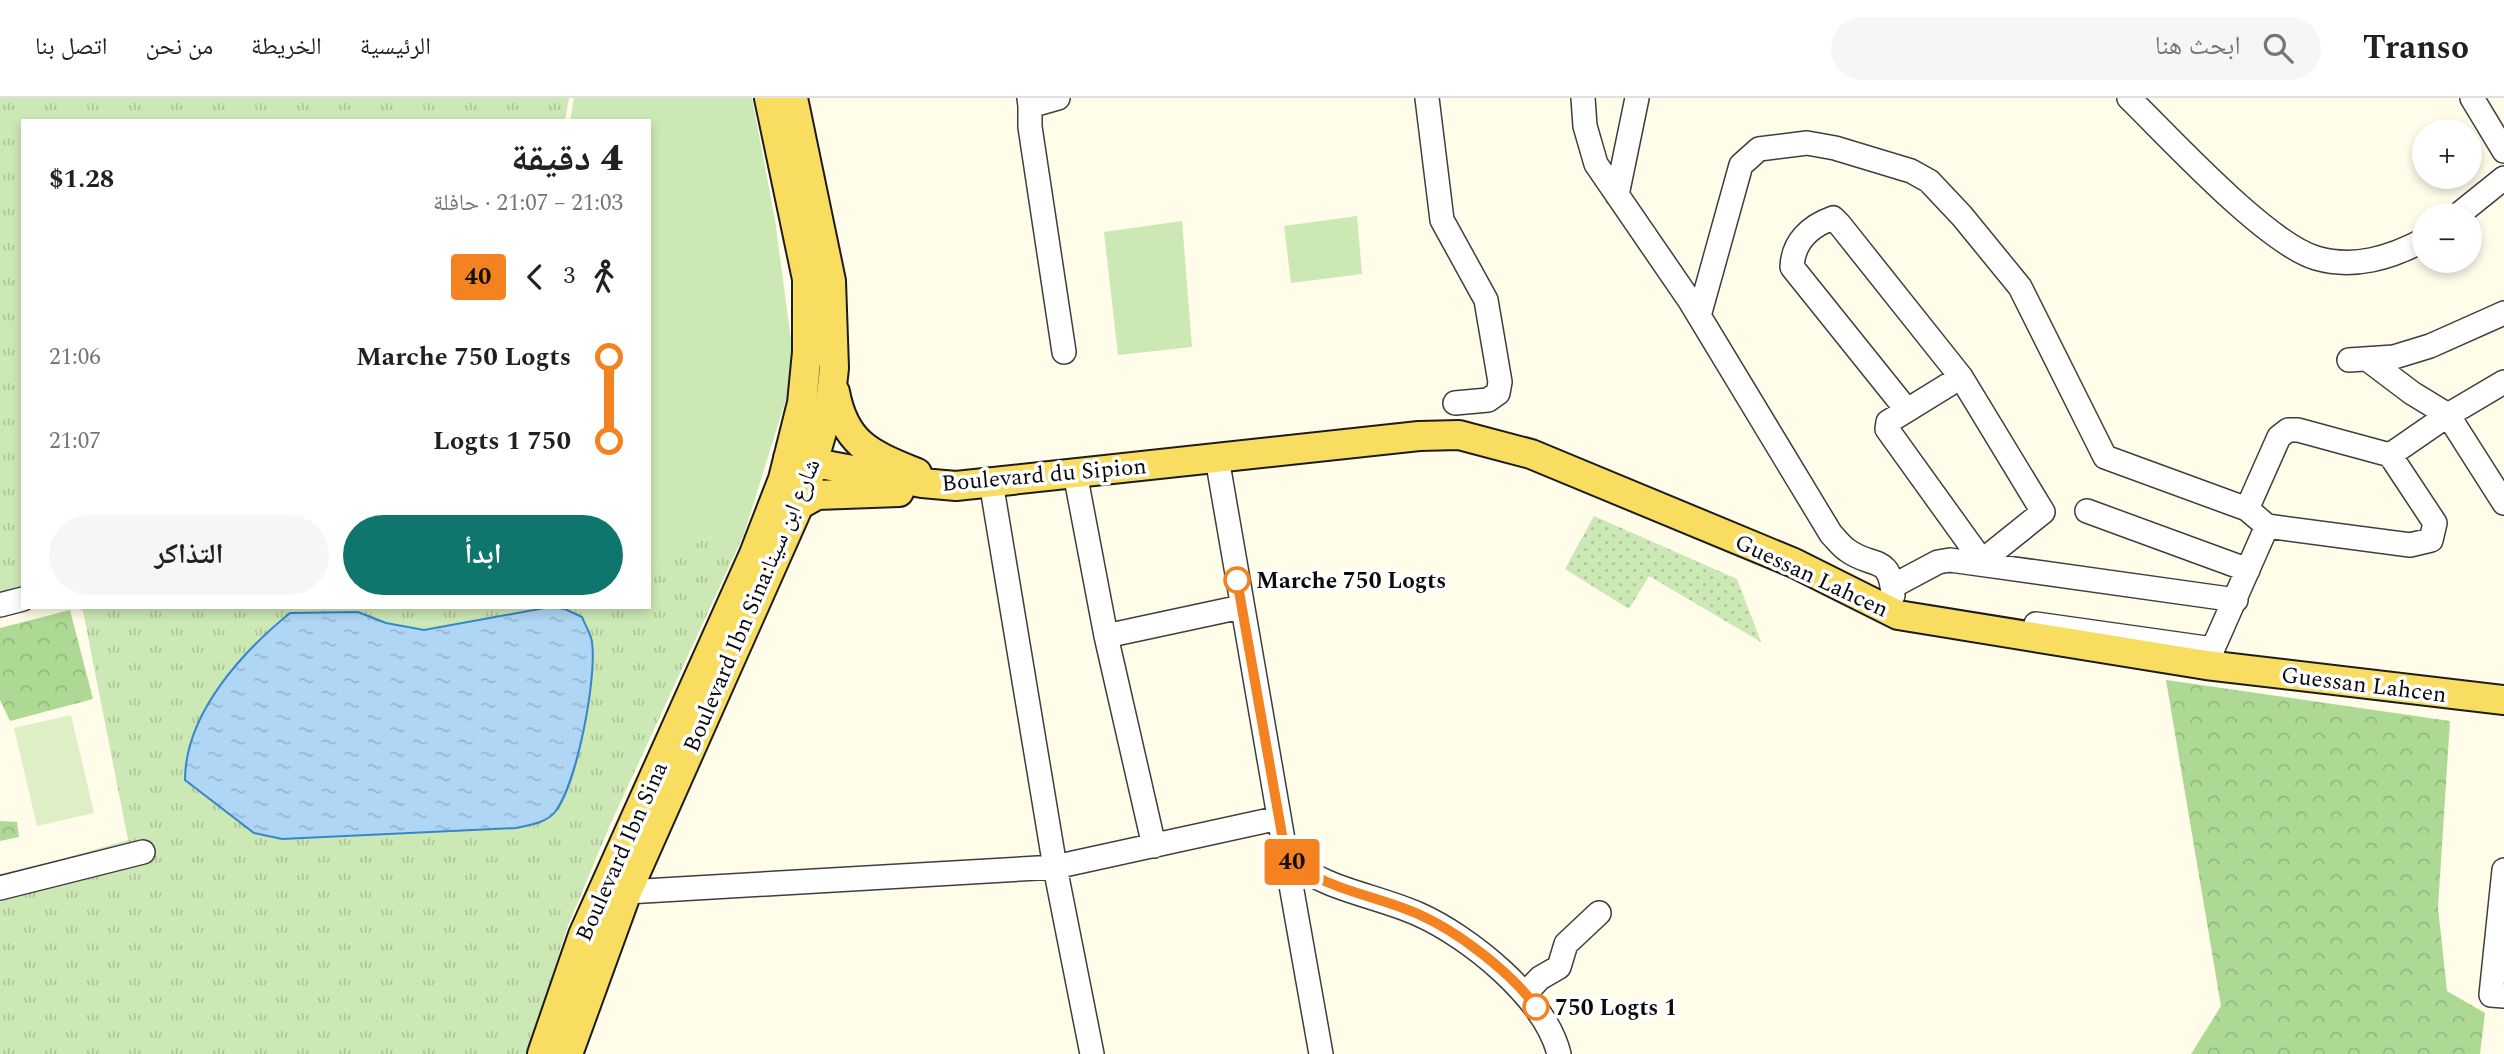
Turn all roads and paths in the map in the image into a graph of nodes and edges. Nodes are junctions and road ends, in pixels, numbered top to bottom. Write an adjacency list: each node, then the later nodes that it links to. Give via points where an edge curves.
1 (769, 98): 26 (main road, via 807,279)
2 (793, 98): 19 (main road, Boulevard Ibn Sina:شارع ابن سينا, via 830,268)
3 (1058, 98): 9 (street)
4 (1427, 98): 21 (street, via 1442,220 1486,300 1500,382 1498,393 1488,400)
5 (1583, 98): 12 (street, via 1596,164)
6 (1637, 98): 12 (street)
7 (2129, 98): 14 (street, via 2268,230 2314,257 2367,262)
8 (2472, 98): 10 (street)
9 (1029, 102): 17 (street)
10 (2504, 151)
11 (2504, 178): 13 (street)
12 (1617, 195): 16 (street)
13 (2473, 203)
14 (2412, 246)
15 (2504, 313): 23 (street, via 2430,346 2394,357 2358,360)
16 (1699, 316): 32 (street, via 1741,165 1759,149 1807,143 1911,171 1929,181 1962,216 2020,287 2105,457); 37 (street, via 1831,534 1848,551 1881,563 1892,575)
17 (1064, 352)
18 (1961, 377): 22 (street); 22 (street, via 1840,225 1833,218 1822,222 1799,240 1792,267); 35 (street, via 2043,512)
19 (832, 381): 26 (main road, Boulevard Ibn Sina:شارع ابن سينا, via 830,404); 29 (main road, via 846,430 862,445 892,462)
20 (2504, 382): 23 (street)
21 (1455, 403)
22 (1906, 409): 35 (street, via 1888,422 1889,435)
23 (2448, 415): 24 (street); 30 (street)
24 (2390, 455): 32 (street, via 2288,430 2279,437); 34 (street, via 2435,523 2431,540 2410,545)
25 (1217, 458): 27 (main road, Boulevard du Sipion); 37 (main road, Guessan Lahcen, via 1459,435 1531,454); 41 (street)
26 (801, 462): 29 (main road, Boulevard du Sipion); 31 (main road, Boulevard Ibn Sina:شارع ابن سينا); 56 (main road, Boulevard Ibn Sina, via 754,554 583,934)
27 (1075, 473): 28 (main road, Boulevard du Sipion); 42 (street)
28 (992, 482): 29 (main road, Boulevard du Sipion); 49 (street)
29 (956, 486): 31 (main road, via 817,495)
30 (2504, 503)
31 (799, 505): 52 (main road, Boulevard Ibn Sina:شارع ابن سينا)
32 (2247, 509): 34 (street)
33 (2087, 511): 36 (street)
34 (2267, 526): 36 (street)
35 (1980, 562): 37 (street, via 1938,562); 39 (street)
36 (2248, 570): 39 (street)
37 (1887, 596): 43 (main road, Guessan Lahcen, via 1898,615 1908,617)
38 (21, 600): 40 (street)
39 (2236, 600): 43 (street)
40 (0, 605)
41 (1241, 607): 42 (street); 45 (street)
42 (1105, 636): 46 (street)
43 (2210, 657): 44 (main road, Guessan Lahcen)
44 (2504, 700)
45 (1279, 818): 46 (street); 48 (street)
46 (1154, 846): 49 (street)
47 (143, 852): 51 (street)
48 (1286, 857): 54 (street, via 1305,873 1418,914 1445,929); 59 (street)
49 (1055, 867): 52 (street); 58 (street)
50 (2504, 870): 55 (street, via 2491,995)
51 (0, 888)
52 (627, 892): 57 (main road, Boulevard Ibn Sina:شارع ابن سينا)
53 (1599, 912): 54 (street, via 1566,944 1559,967)
54 (1526, 993): 60 (street, via 1546,1020)
55 (2504, 996)
56 (542, 1054)
57 (568, 1054)
58 (1092, 1054)
59 (1321, 1054)
60 (1559, 1054)

